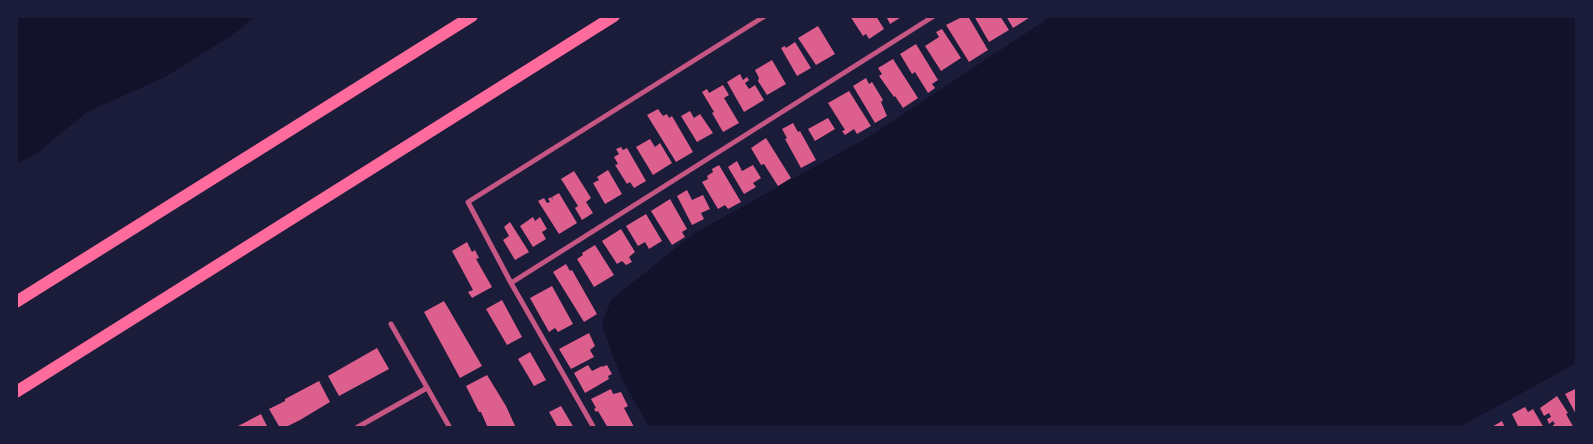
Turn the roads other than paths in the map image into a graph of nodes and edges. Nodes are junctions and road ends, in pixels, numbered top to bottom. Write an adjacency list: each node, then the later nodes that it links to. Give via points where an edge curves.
1 (472, 16): 6 (highway)
2 (614, 16): 9 (highway)
3 (764, 16): 5 (street, via 468,202)
4 (934, 16): 5 (street)
5 (511, 283): 12 (street)
6 (16, 302)
7 (391, 324): 8 (street)
8 (427, 388): 10 (street); 11 (street)
9 (16, 392)
10 (356, 428)
11 (450, 428)
12 (594, 428)

